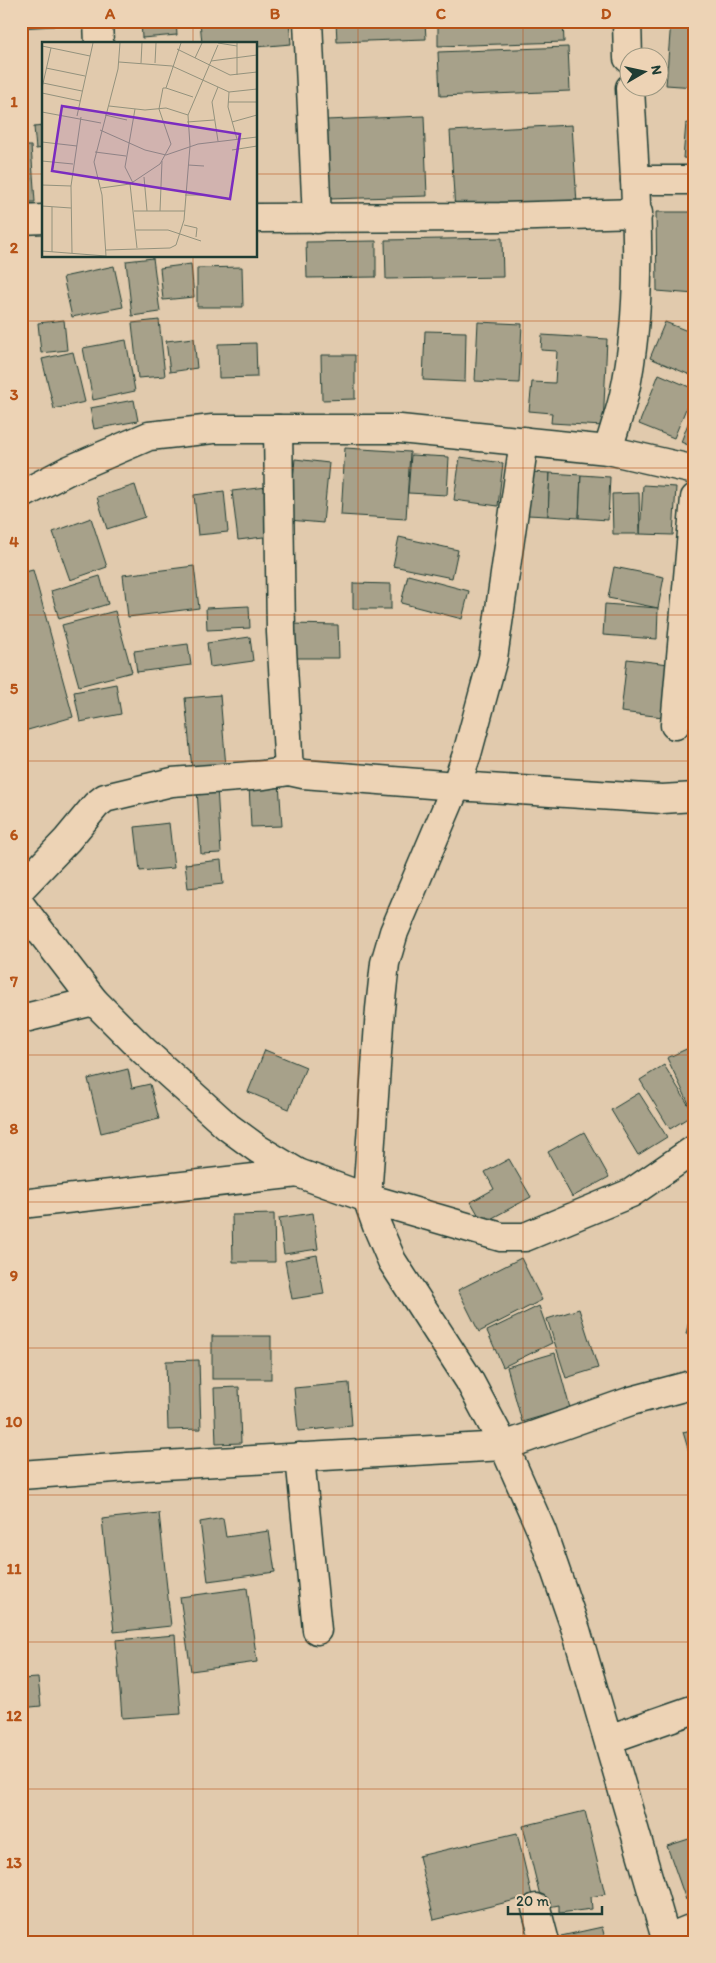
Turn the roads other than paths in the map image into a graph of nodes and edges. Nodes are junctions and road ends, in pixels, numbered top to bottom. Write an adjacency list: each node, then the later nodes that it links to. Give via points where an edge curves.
1 (98, 21): 4 (street)
2 (308, 21): 12 (street)
3 (627, 21): 5 (street)
4 (99, 42)
5 (628, 48)
6 (631, 98): 7 (street)
7 (635, 180): 8 (street); 9 (street)
8 (695, 180)
9 (638, 214): 12 (street); 16 (street, via 633,346 624,396)
10 (258, 218): 12 (street)
11 (42, 219): 13 (street)
12 (317, 219)
13 (21, 220)
14 (278, 429): 15 (street, via 400,429); 18 (street, via 213,429 149,436 67,470); 21 (street, via 281,632)
15 (524, 441): 16 (street); 22 (street, via 493,658)
16 (608, 450): 17 (street)
17 (695, 470)
18 (21, 495)
19 (695, 498): 20 (street)
20 (676, 725)
21 (290, 771): 22 (street); 24 (street, via 172,782 105,798)
22 (456, 786): 23 (street, via 662,799); 30 (street, via 400,915 385,963)
23 (695, 797)
24 (21, 888)
25 (21, 906): 26 (street)
26 (94, 1001): 27 (street); 29 (street, via 228,1127)
27 (21, 1019)
28 (695, 1149): 30 (street, via 631,1193 526,1237 501,1237)
29 (298, 1173): 30 (street); 31 (street)
30 (367, 1198): 33 (street, via 392,1261 469,1380)
31 (21, 1204)
32 (695, 1384): 33 (street, via 631,1400)
33 (504, 1446): 34 (street); 38 (street, via 542,1532)
34 (300, 1457): 35 (street); 36 (street)
35 (21, 1475)
36 (317, 1630)
37 (695, 1709): 38 (street)
38 (609, 1739): 41 (street)
39 (536, 1908): 42 (street)
40 (695, 1928): 41 (street)
41 (666, 1940)
42 (545, 1942)

